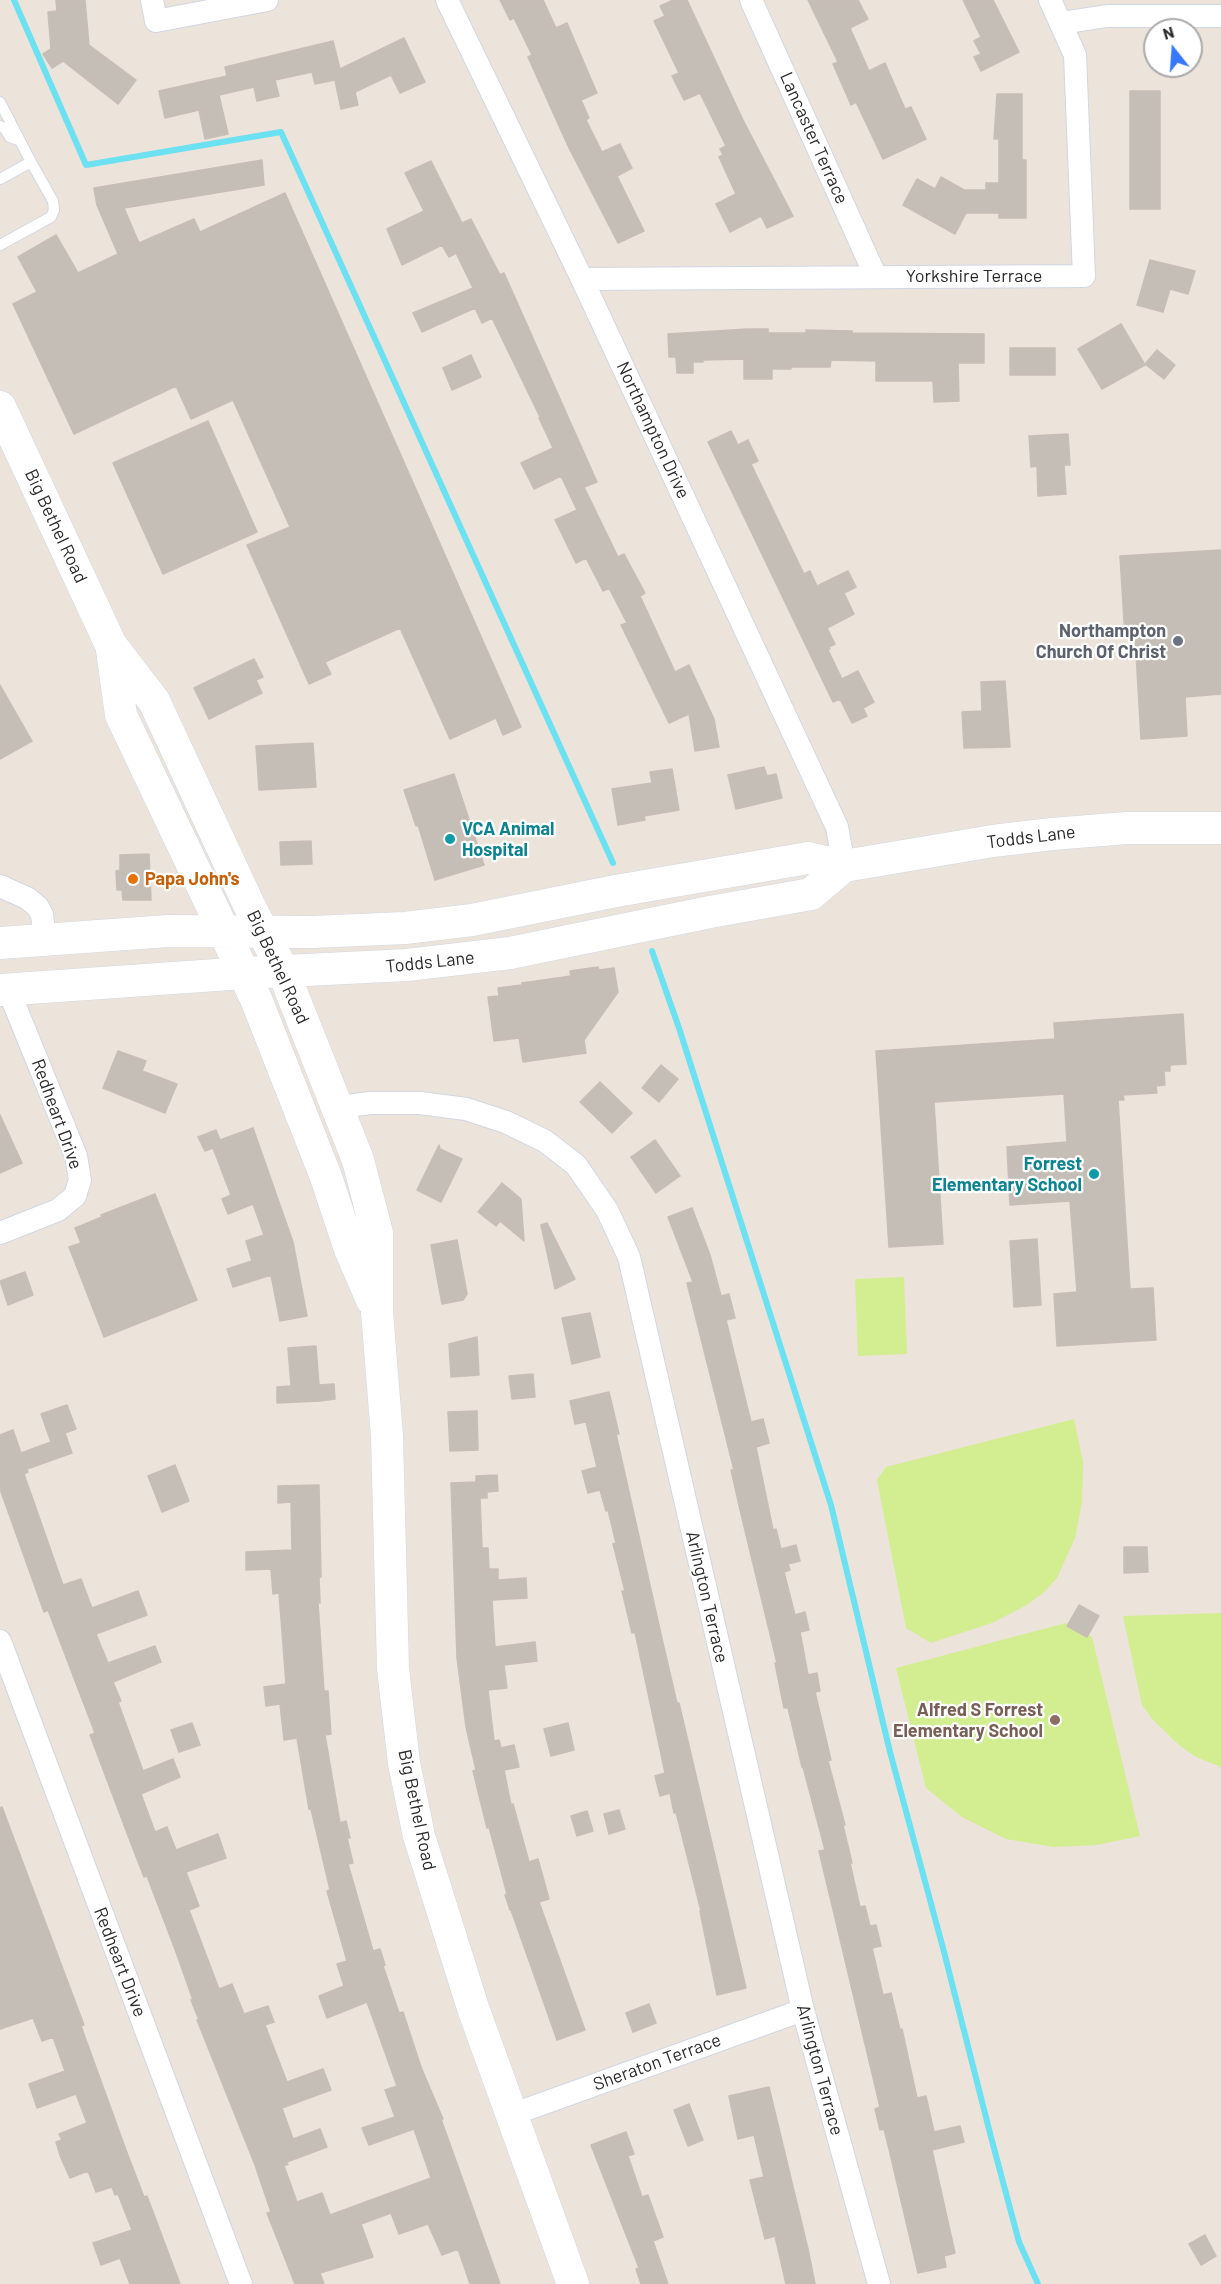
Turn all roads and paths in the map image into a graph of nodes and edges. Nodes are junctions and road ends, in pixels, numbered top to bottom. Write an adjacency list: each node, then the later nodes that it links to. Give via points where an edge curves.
1 (152, 0): 2 (street, via 156,21)
2 (267, 0)
3 (447, 0): 15 (street, Northampton Drive)
4 (751, 0): 14 (street, Lancaster Terrace)
5 (1050, 0): 7 (street, Yorkshire Terrace)
6 (1221, 16): 7 (street, via 1107,16)
7 (1062, 23): 14 (street, Yorkshire Terrace, via 1075,55 1084,276)
8 (0, 102): 10 (lane)
9 (0, 126): 10 (lane)
10 (18, 140): 11 (lane)
11 (31, 162): 12 (lane); 13 (lane, via 54,210 51,217)
12 (0, 179)
13 (0, 245)
14 (876, 277): 15 (street, Yorkshire Terrace)
15 (582, 279): 19 (street, Northampton Drive, via 837,827)
16 (0, 407): 17 (main road, Big Bethel Road)
17 (111, 645): 21 (main road, Big Bethel Road, via 121,715); 22 (main road, Big Bethel Road, via 153,701)
18 (1221, 828): 19 (main road, Todds Lane, via 1126,828 1052,834)
19 (844, 866): 22 (main road, Todds Lane, via 801,859 425,926); 25 (main road, Todds Lane, via 811,894 548,946 407,965)
20 (0, 886): 23 (street, via 38,907)
21 (223, 930): 22 (main road, Todds Lane); 23 (main road, Todds Lane); 26 (main road, Big Bethel Road)
22 (262, 931): 25 (main road, Big Bethel Road)
23 (45, 938): 24 (main road, Todds Lane)
24 (0, 943)
25 (283, 971): 26 (main road, Todds Lane); 28 (main road, Big Bethel Road)
26 (245, 973): 27 (main road, Todds Lane); 30 (main road, Big Bethel Road)
27 (4, 989): 29 (street, Redheart Drive, via 76,1156 80,1180 75,1196 58,1209)
28 (338, 1107): 30 (main road, Big Bethel Road, via 358,1160 377,1233); 32 (street, Arlington Terrace, via 420,1103 466,1109 506,1122 576,1165 607,1210 629,1257)
29 (0, 1233)
30 (377, 1312): 33 (main road, Big Bethel Road, via 386,1424 393,1669 404,1763 419,1836 438,1899)
31 (0, 1641): 34 (street, Redheart Drive)
32 (803, 2010): 33 (street, Sheraton Terrace); 36 (street, Arlington Terrace)
33 (511, 2115): 35 (main road, Big Bethel Road)
34 (241, 2284)
35 (573, 2284)
36 (879, 2284)

